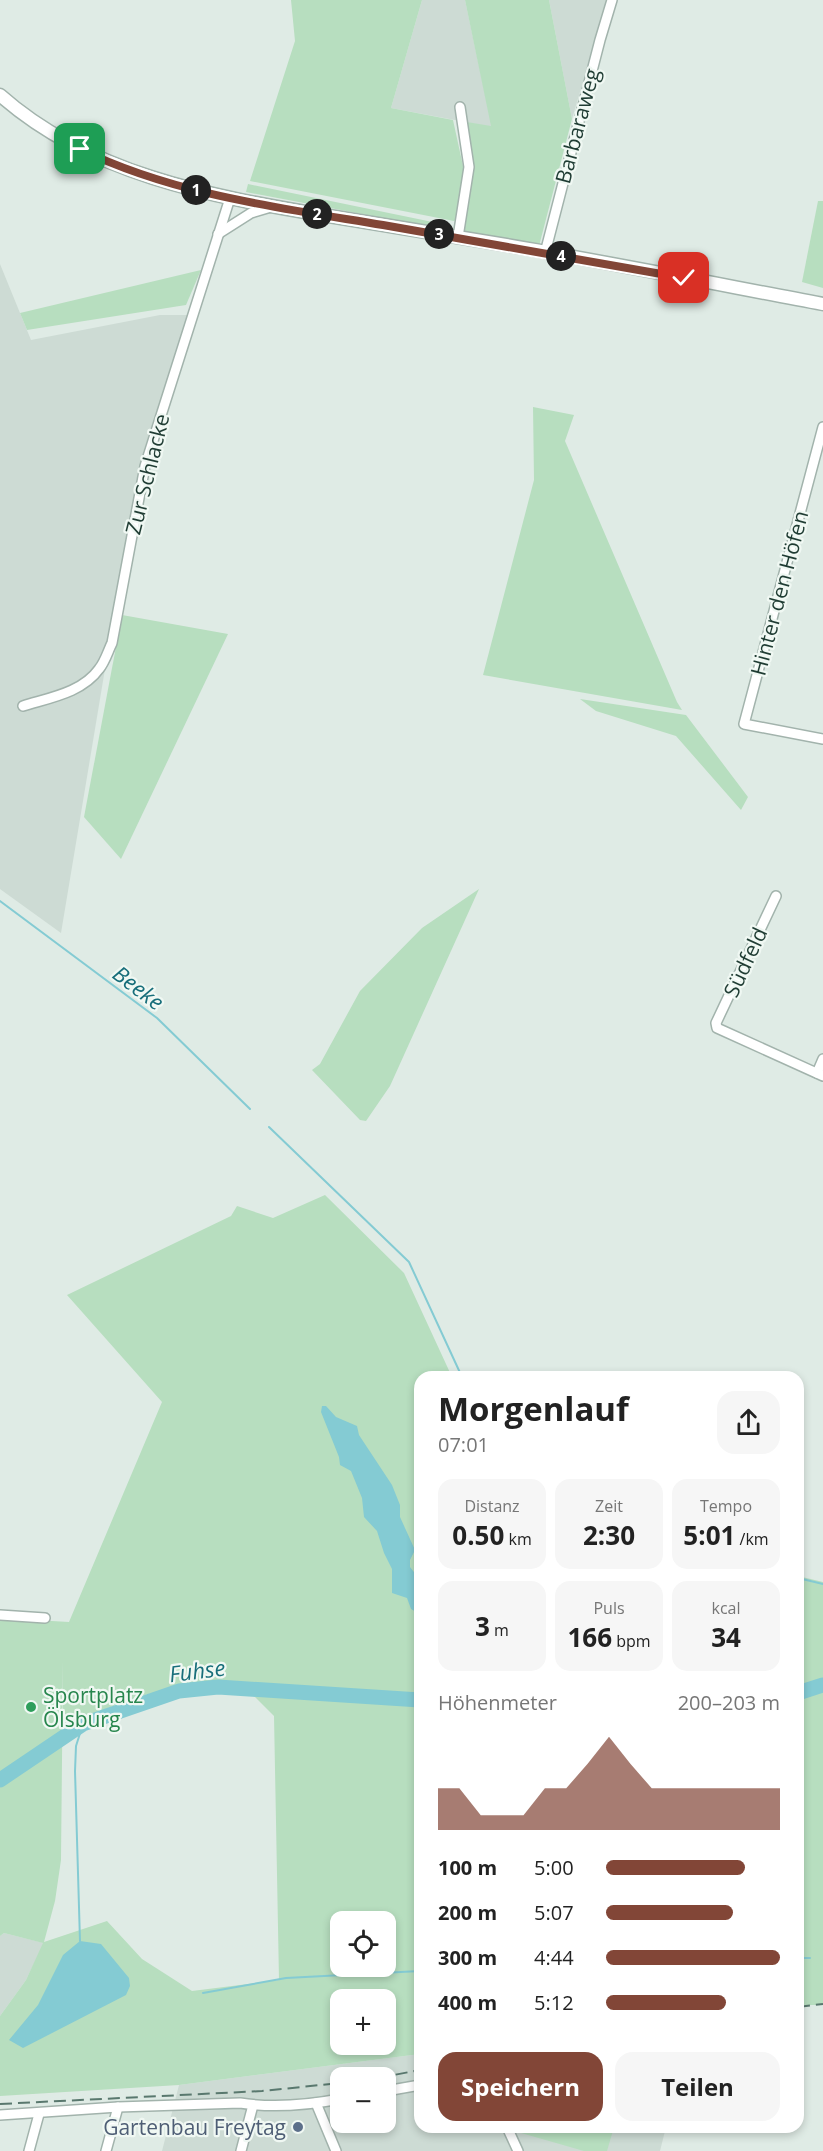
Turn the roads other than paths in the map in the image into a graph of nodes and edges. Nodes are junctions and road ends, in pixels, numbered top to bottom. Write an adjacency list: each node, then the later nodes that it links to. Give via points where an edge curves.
1 (612, 0): 8 (street, Barbaraweg)
2 (0, 94): 4 (street, via 42,126 98,158 156,180)
3 (460, 107): 7 (street, via 469,167)
4 (230, 198): 5 (street); 6 (street, Zur Schlacke)
5 (272, 206): 6 (street, via 251,213); 7 (street)
6 (218, 234): 11 (street, Zur Schlacke, via 144,466 112,643 99,670 85,682 67,693)
7 (458, 237): 8 (street)
8 (545, 253): 9 (street)
9 (823, 304)
10 (823, 427): 12 (street, Hinter den Höfen, via 744,724)
11 (23, 706)
12 (823, 739)
13 (776, 896): 15 (street, Südfeld, via 717,1028)
14 (823, 1059): 15 (street)
15 (820, 1074)
16 (0, 1615): 17 (street)
17 (45, 1618)
18 (414, 2086): 19 (street)
19 (396, 2089)
20 (330, 2101): 21 (street)
21 (316, 2103): 22 (street); 30 (street)
22 (253, 2105): 23 (street); 29 (street)
23 (118, 2107): 24 (street); 28 (street)
24 (39, 2114): 25 (street); 27 (street)
25 (0, 2115)
26 (510, 2133): 31 (street)
27 (29, 2151)
28 (106, 2151)
29 (241, 2151)
30 (336, 2151)
31 (518, 2151)

